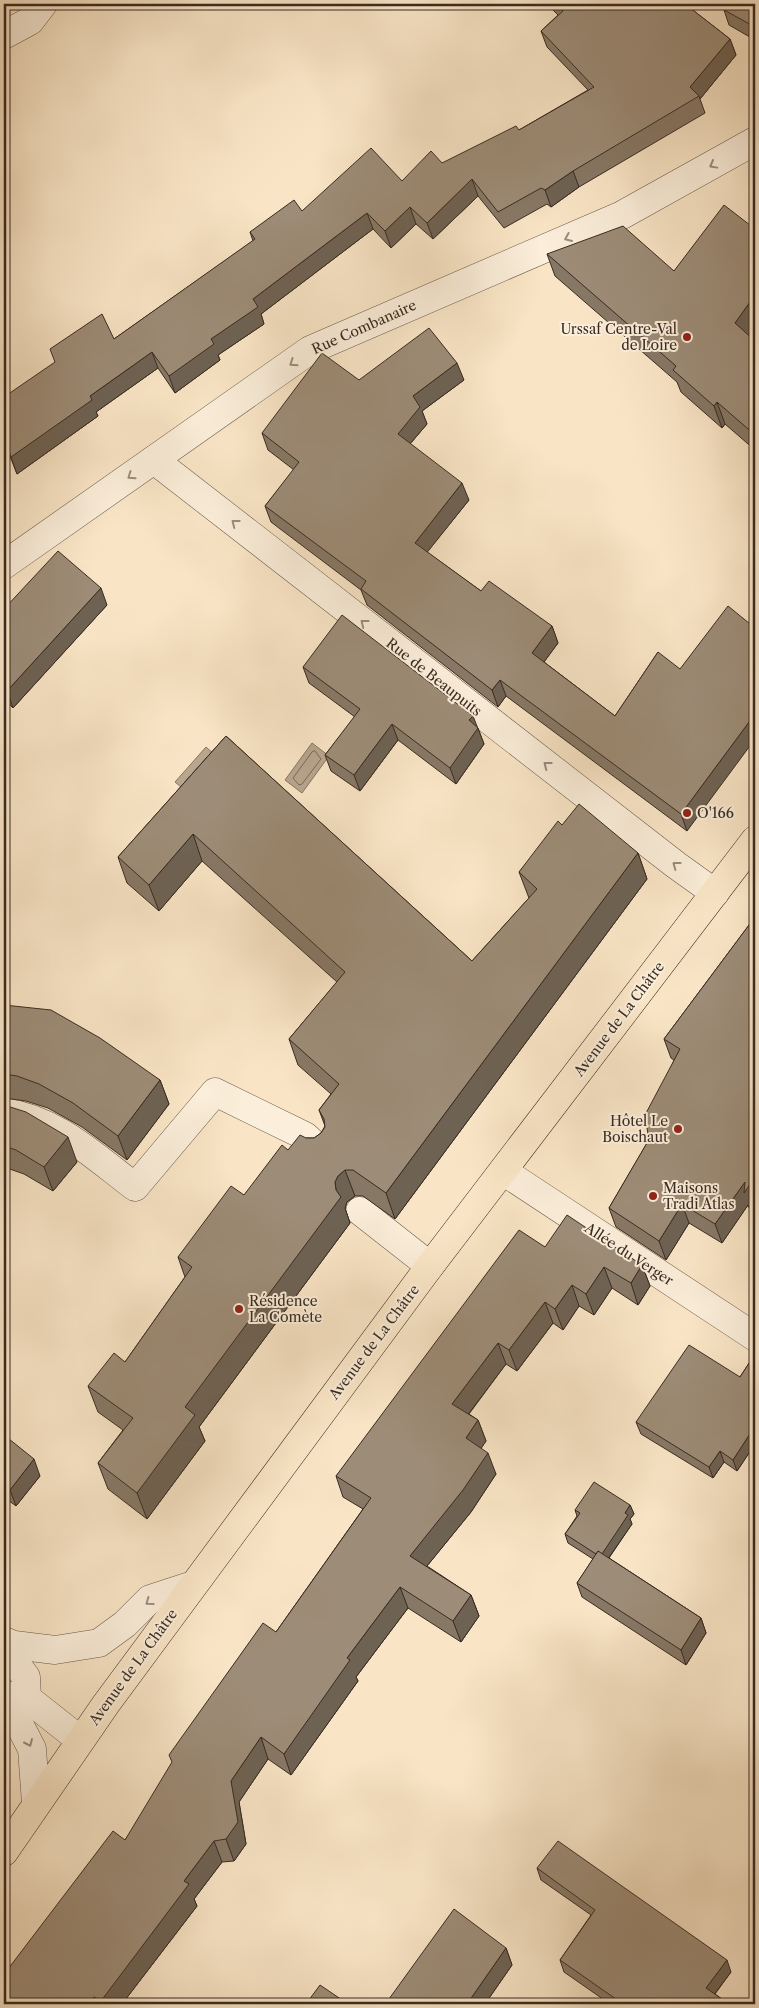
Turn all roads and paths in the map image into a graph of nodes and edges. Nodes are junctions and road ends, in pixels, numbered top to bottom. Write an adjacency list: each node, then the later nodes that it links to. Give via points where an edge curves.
1 (44, 4): 2 (street, via 30,21)
2 (4, 35)
3 (755, 141): 4 (street, Rue Combanaire, one-way to 4, via 622,215 310,350)
4 (154, 460): 5 (street, Rue Combanaire, one-way to 5); 7 (street, Rue de Beaupuits, one-way to 4)
5 (4, 565)
6 (755, 840): 7 (main road, Avenue de La Châtre)
7 (716, 893): 10 (main road, Avenue de La Châtre)
8 (4, 1112): 9 (street, via 56,1128 135,1187 216,1092 305,1136)
9 (319, 1149)
10 (503, 1171): 12 (main road, Avenue de La Châtre); 13 (street, Allée du Verger)
11 (360, 1211): 12 (street)
12 (430, 1266): 14 (main road, Avenue de La Châtre)
13 (755, 1337)
14 (194, 1585): 15 (street, one-way to 15, via 150,1599 126,1624 99,1643 54,1650); 18 (main road, Avenue de La Châtre)
15 (4, 1641)
16 (4, 1648): 17 (street, via 26,1677)
17 (11, 1698): 18 (street); 19 (street, one-way to 19, via 16,1718 32,1749)
18 (80, 1740): 19 (main road, Avenue de La Châtre)
19 (36, 1803): 20 (main road, Avenue de La Châtre)
20 (4, 1852)

